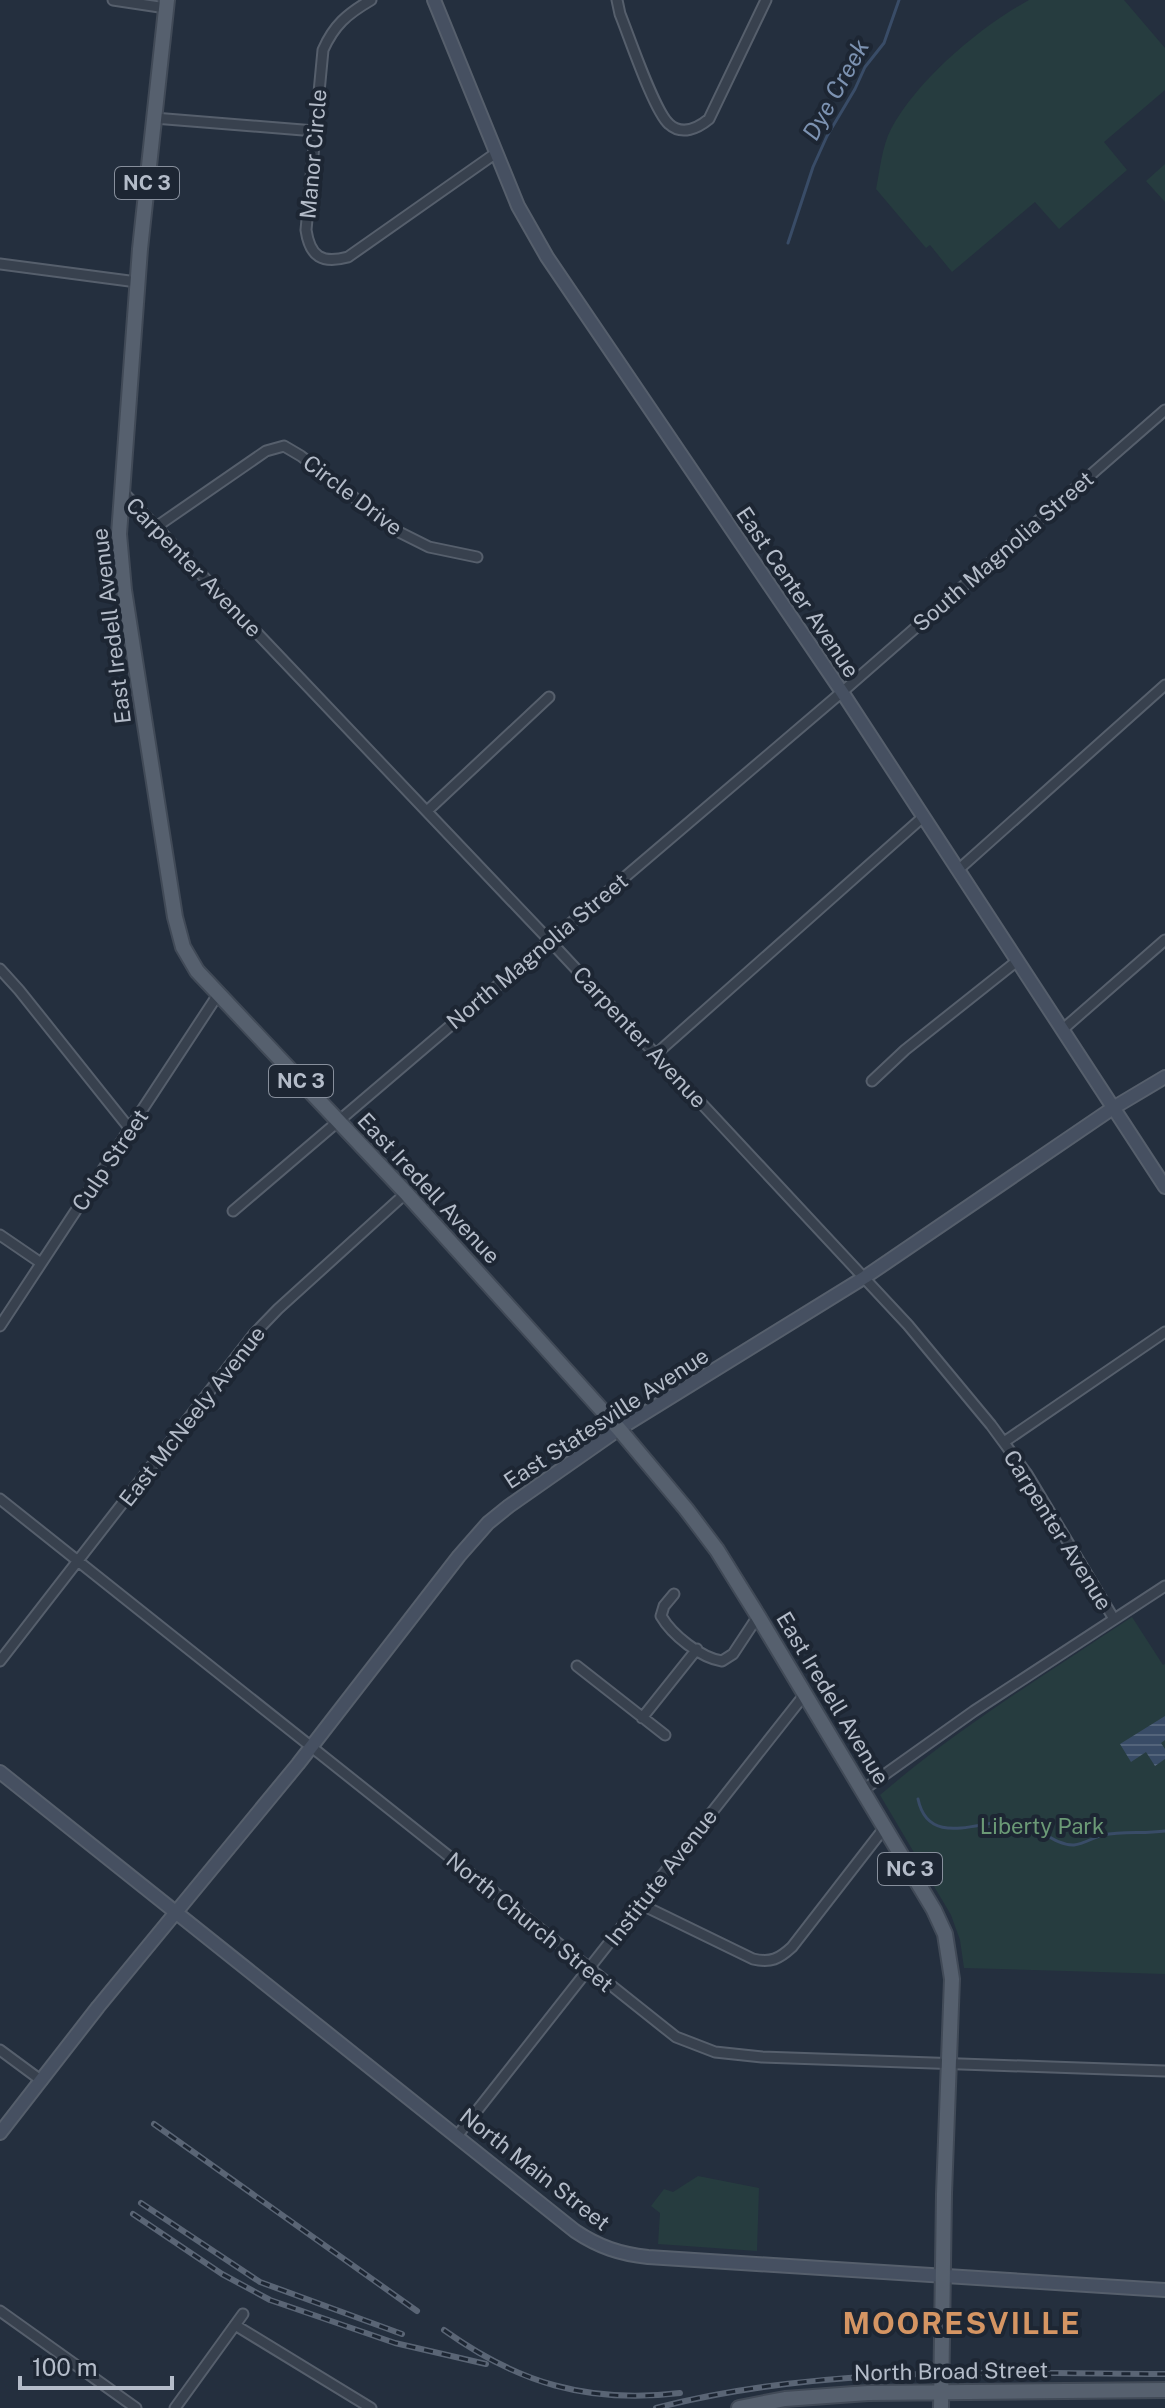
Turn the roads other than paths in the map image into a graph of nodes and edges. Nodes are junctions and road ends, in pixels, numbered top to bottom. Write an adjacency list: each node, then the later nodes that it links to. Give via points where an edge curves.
1 (113, 0): 6 (street)
2 (371, 0): 8 (street, Manor Circle, via 346,14 323,50)
3 (434, 0): 9 (street, East Center Avenue)
4 (617, 0): 5 (street, via 660,111 671,126 685,130 697,129 709,119)
5 (766, 0)
6 (166, 4): 7 (main road, East Iredell Avenue / NC 3)
7 (154, 118): 8 (street); 11 (main road, East Iredell Avenue / NC 3)
8 (315, 131): 9 (street, Manor Circle, via 308,245 318,257 333,261 348,257)
9 (496, 153): 17 (street, East Center Avenue, via 547,257)
10 (0, 264): 11 (street)
11 (137, 282): 13 (main road, East Iredell Avenue / NC 3)
12 (1165, 410): 17 (street, South Magnolia Street)
13 (122, 491): 14 (street, Carpenter Avenue); 26 (main road, East Iredell Avenue / NC 3, via 124,590 175,917 183,947)
14 (156, 527): 15 (street, Circle Drive, via 266,451 284,446 397,531 429,547); 19 (street, Carpenter Avenue)
15 (477, 557)
16 (1165, 685): 21 (street)
17 (842, 692): 20 (street, East Center Avenue); 23 (street, North Magnolia Street)
18 (549, 697): 19 (street)
19 (427, 811): 23 (street, Carpenter Avenue)
20 (923, 817): 21 (street, East Center Avenue); 28 (street)
21 (958, 870): 24 (street, East Center Avenue)
22 (1165, 940): 27 (street)
23 (550, 941): 28 (street, Carpenter Avenue); 32 (street, North Magnolia Street)
24 (1017, 961): 27 (street, East Center Avenue); 30 (street)
25 (0, 969): 33 (street)
26 (219, 993): 32 (main road, East Iredell Avenue / NC 3); 33 (street, Culp Street)
27 (1062, 1030): 31 (street, East Center Avenue)
28 (656, 1054): 39 (street, Carpenter Avenue)
29 (1165, 1077): 31 (street, East Statesville Avenue)
30 (872, 1081)
31 (1113, 1108): 34 (street, East Center Avenue); 39 (street, East Statesville Avenue)
32 (338, 1121): 35 (main road, East Iredell Avenue / NC 3); 36 (street, North Magnolia Street)
33 (130, 1129): 38 (street, Culp Street)
34 (1165, 1187)
35 (406, 1193): 42 (main road, East Iredell Avenue / NC 3); 45 (street, East McNeely Avenue, via 254,1334)
36 (233, 1211)
37 (0, 1235): 38 (street)
38 (41, 1263): 40 (street, Culp Street)
39 (865, 1277): 42 (street, East Statesville Avenue); 43 (street, Carpenter Avenue)
40 (0, 1326)
41 (1165, 1332): 43 (street)
42 (619, 1429): 48 (main road, East Iredell Avenue / NC 3, via 717,1550); 56 (street, East Statesville Avenue, via 488,1523)
43 (1004, 1442): 49 (street, Carpenter Avenue)
44 (0, 1499): 45 (street, North Church Street)
45 (78, 1560): 51 (street, East McNeely Avenue); 56 (street, North Church Street)
46 (1165, 1586): 49 (street)
47 (674, 1594): 50 (street, via 661,1616)
48 (758, 1616): 50 (street, via 733,1654 722,1661); 53 (main road, East Iredell Avenue / NC 3)
49 (1114, 1619): 58 (street)
50 (697, 1649): 54 (street)
51 (0, 1661)
52 (577, 1666): 54 (street)
53 (805, 1694): 58 (main road, East Iredell Avenue / NC 3); 60 (street, Institute Avenue)
54 (642, 1718): 55 (street)
55 (665, 1735)
56 (311, 1747): 61 (street, East Statesville Avenue); 62 (street, North Church Street)
57 (0, 1772): 61 (street, North Main Street)
58 (863, 1790): 59 (main road, East Iredell Avenue / NC 3)
59 (885, 1827): 60 (street, via 778,1959 753,1959); 64 (main road, East Iredell Avenue / NC 3, via 945,1934 952,1979)
60 (640, 1904): 62 (street, Institute Avenue)
61 (177, 1913): 66 (street, East Statesville Avenue); 68 (street, North Main Street)
62 (589, 1969): 64 (street, North Church Street, via 676,2037 715,2052); 68 (street, Institute Avenue)
63 (0, 2050): 66 (street)
64 (948, 2064): 65 (street, North Church Street); 69 (main road, East Iredell Avenue / NC 3)
65 (1165, 2071)
66 (42, 2081): 67 (street, East Statesville Avenue)
67 (0, 2133)
68 (457, 2136): 69 (street, North Main Street, via 575,2231 622,2254)
69 (943, 2275): 70 (street, North Main Street); 75 (main road, NC 3)
70 (1165, 2290)
71 (0, 2311): 76 (street)
72 (243, 2314): 73 (street)
73 (235, 2325): 77 (street); 78 (street)
74 (1165, 2390): 75 (main road, North Broad Street)
75 (940, 2391): 79 (main road, North Broad Street, via 785,2399); 80 (main road, NC 3)
76 (136, 2408)
77 (175, 2408)
78 (371, 2408)
79 (739, 2408)
80 (941, 2408)

